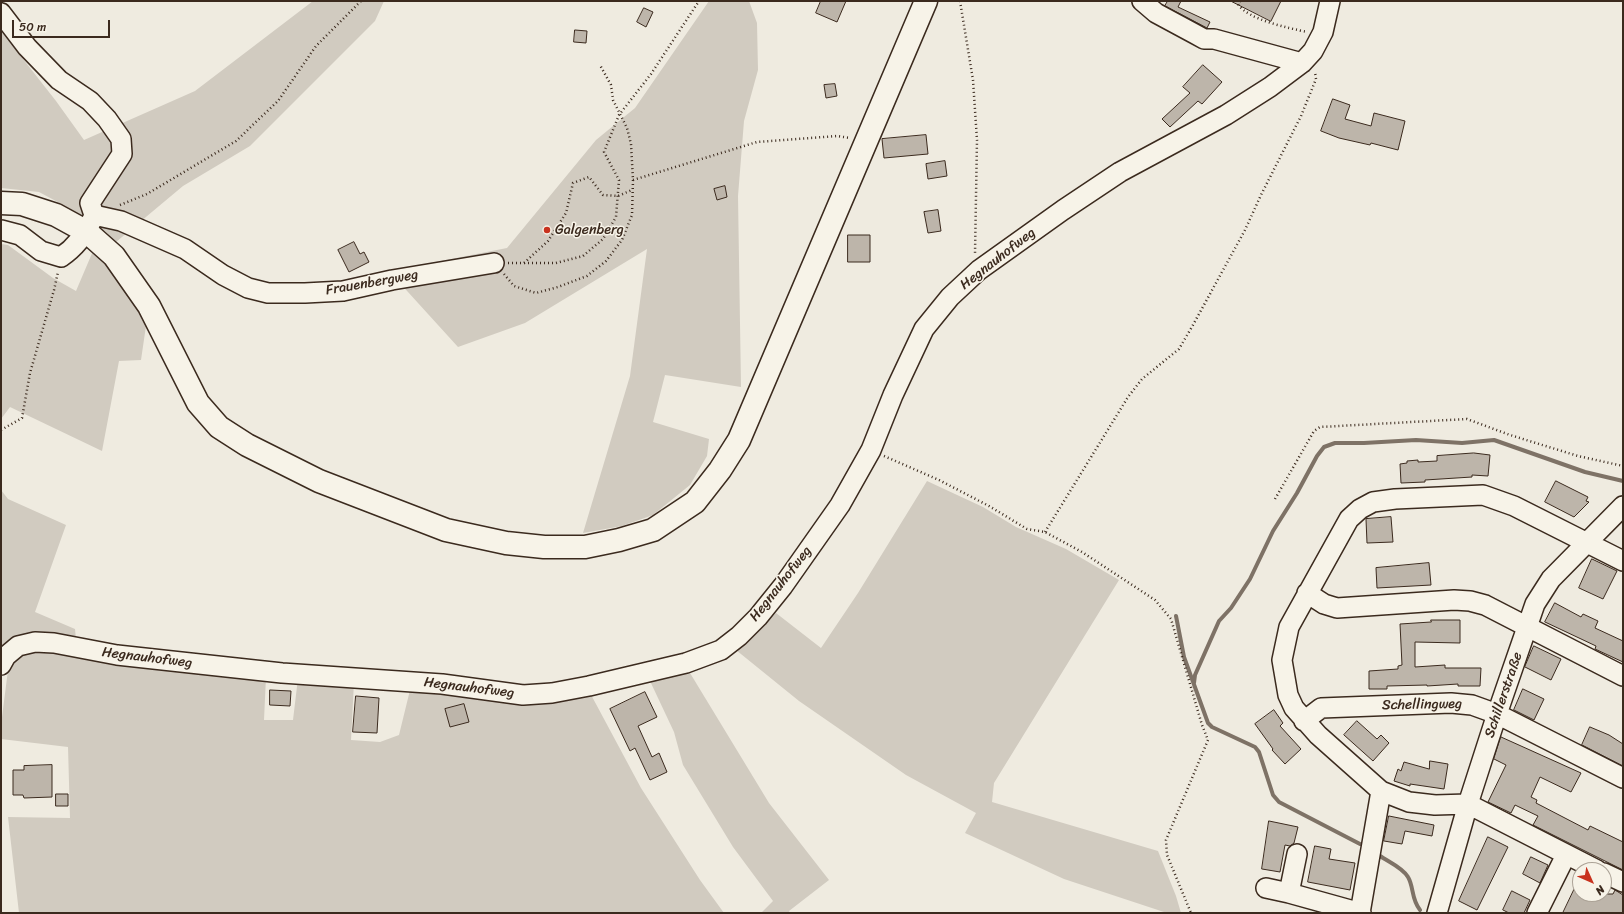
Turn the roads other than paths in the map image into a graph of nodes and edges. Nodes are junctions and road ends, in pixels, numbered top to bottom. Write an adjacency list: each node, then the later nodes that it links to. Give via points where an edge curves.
1 (926, 1): 7 (main road, via 739,440 695,502 653,530 619,540 585,546 544,547 513,544 446,530 319,481 247,445 219,427 198,403 149,306)
2 (1142, 1): 5 (street, via 1156,13 1204,39)
3 (1330, 1): 5 (street)
4 (1, 13): 7 (street, via 27,47 59,80 90,101 107,119 121,140 122,154 90,203)
5 (1312, 50): 15 (street, Hegnauhofweg, via 1270,87 1226,115 1120,172 1063,210 979,270 950,297 924,329 871,450 840,505 758,617 721,650 686,663 552,693 523,695 442,684 282,673 181,662 54,643 35,642 18,646 6,656)
6 (1, 202): 7 (main road, via 22,204)
7 (90, 223): 8 (street, via 73,249 61,257 41,251 20,235); 9 (street, Frauenbergweg, via 121,221 184,249 248,288 268,292 343,291)
8 (1, 230)
9 (494, 263)
10 (1623, 506): 11 (street, Schillerstraße)
11 (1586, 543): 12 (street); 13 (street, via 1514,506 1483,495 1395,498 1373,502 1349,519); 14 (street, Schillerstraße, via 1551,578 1535,604)
12 (1623, 561)
13 (1307, 593): 14 (street, via 1324,604 1337,608 1470,601); 18 (street, via 1289,627 1282,660 1288,695)
14 (1528, 627): 16 (street); 17 (street, Schillerstraße)
15 (1, 665)
16 (1623, 676)
17 (1496, 714): 18 (street, Schellingweg, via 1472,705 1451,703 1321,708); 19 (street, Schellingweg); 21 (street, Schillerstraße)
18 (1304, 721): 20 (street)
19 (1623, 778)
20 (1381, 791): 21 (street, via 1410,802 1435,805); 29 (street)
21 (1468, 804): 23 (street); 30 (street, Schillerstraße)
22 (1297, 854): 28 (street)
23 (1566, 855): 24 (street); 31 (street)
24 (1580, 862)
25 (1612, 877): 26 (street)
26 (1623, 882)
27 (1266, 888): 28 (street)
28 (1289, 893): 29 (street)
29 (1360, 913)
30 (1437, 913)
31 (1537, 913)

